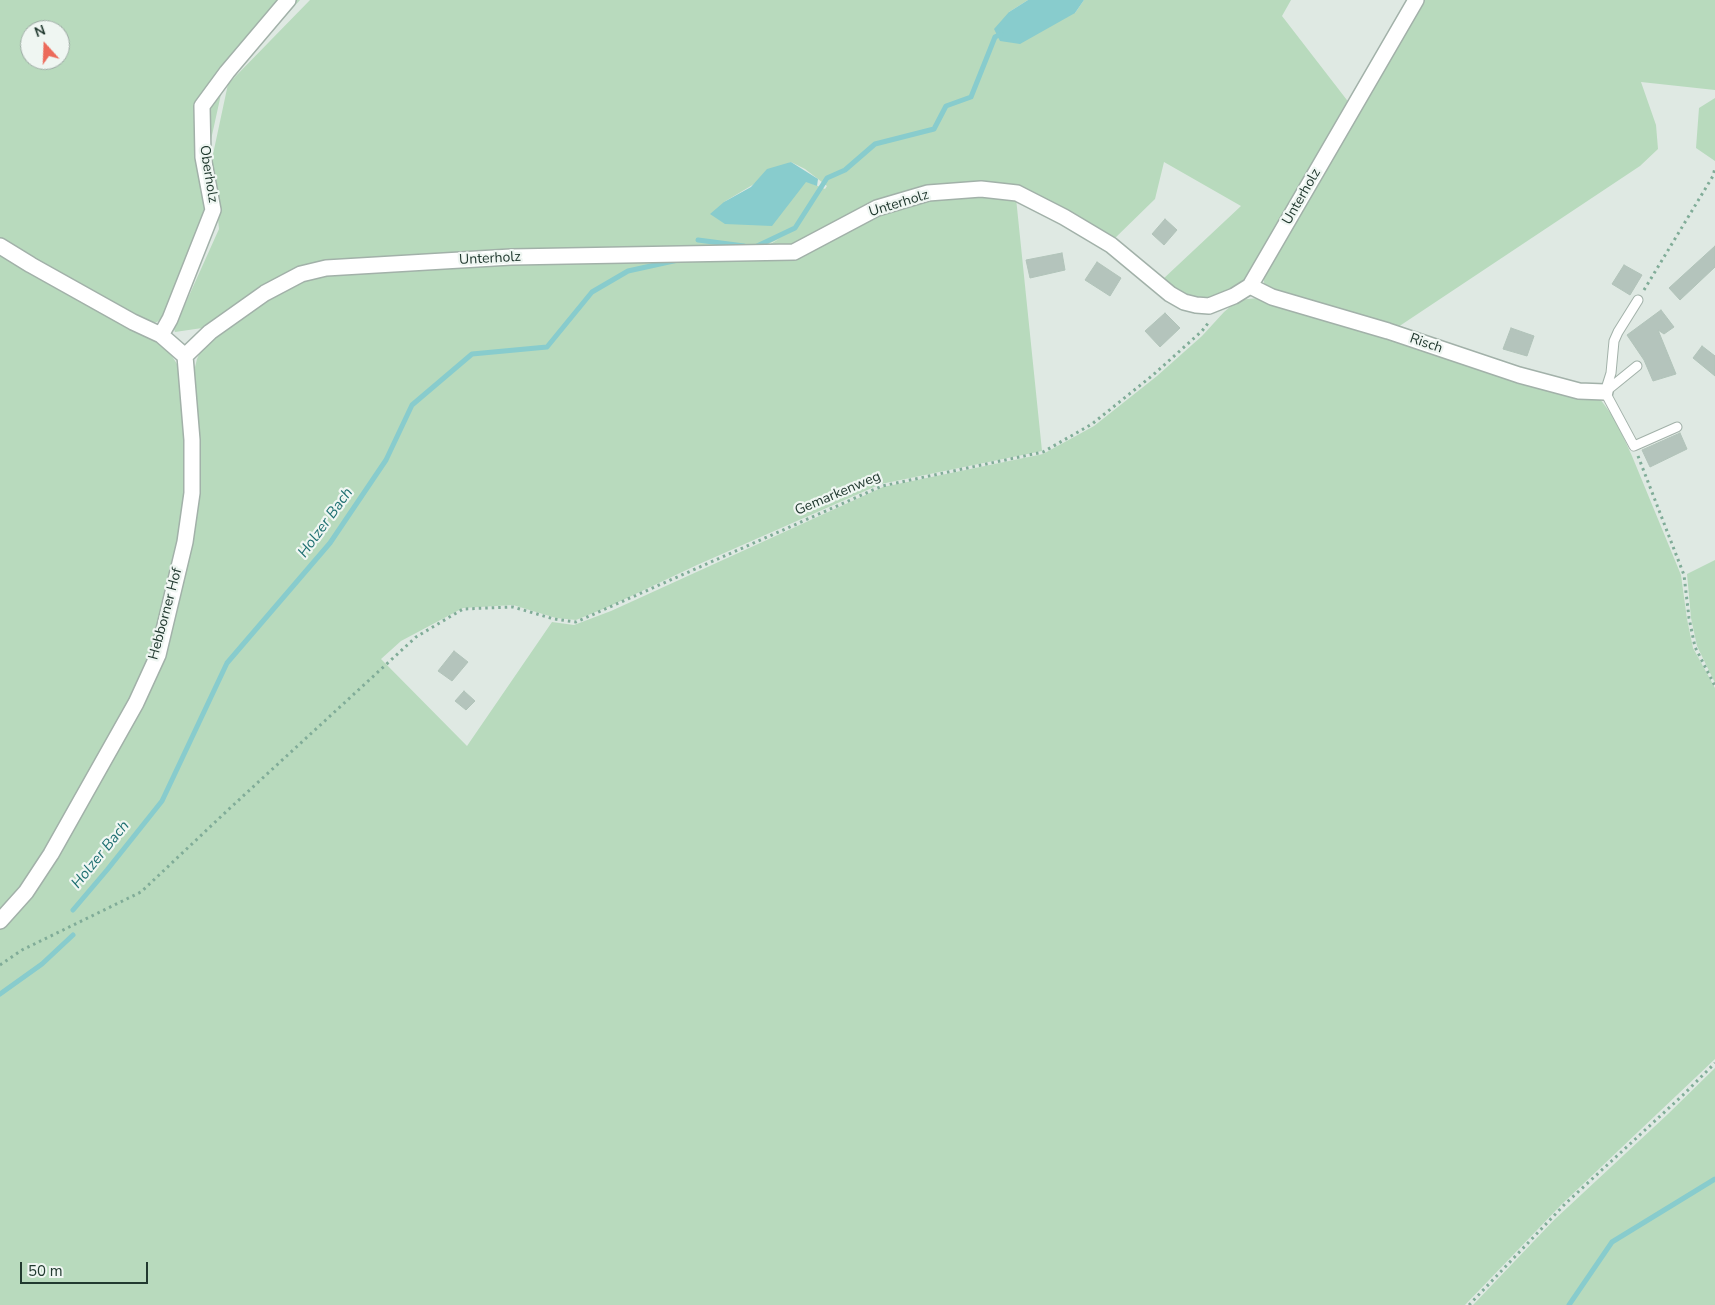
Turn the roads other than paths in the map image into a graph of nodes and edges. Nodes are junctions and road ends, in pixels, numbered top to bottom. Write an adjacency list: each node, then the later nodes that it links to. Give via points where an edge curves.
1 (288, 0): 6 (street, Oberholz, via 202,106 202,157 213,210)
2 (1416, 0): 4 (street, Unterholz)
3 (0, 246): 6 (street)
4 (1250, 286): 7 (street, Unterholz, via 1209,306 1184,302 1111,245 1064,217 1017,193 981,189 928,194 877,208 794,252 511,257 326,268 301,274 265,293 210,332); 9 (street, Risch, via 1272,297 1388,331 1519,376 1579,391)
5 (1638, 300): 9 (lane, via 1614,341)
6 (161, 335): 7 (street)
7 (185, 356): 11 (street, Hebborner Hof, via 192,440 192,493 185,542 158,655 136,703 51,854 26,892)
8 (1637, 366): 9 (lane)
9 (1605, 392): 10 (lane, via 1634,446)
10 (1677, 427)
11 (0, 921)

